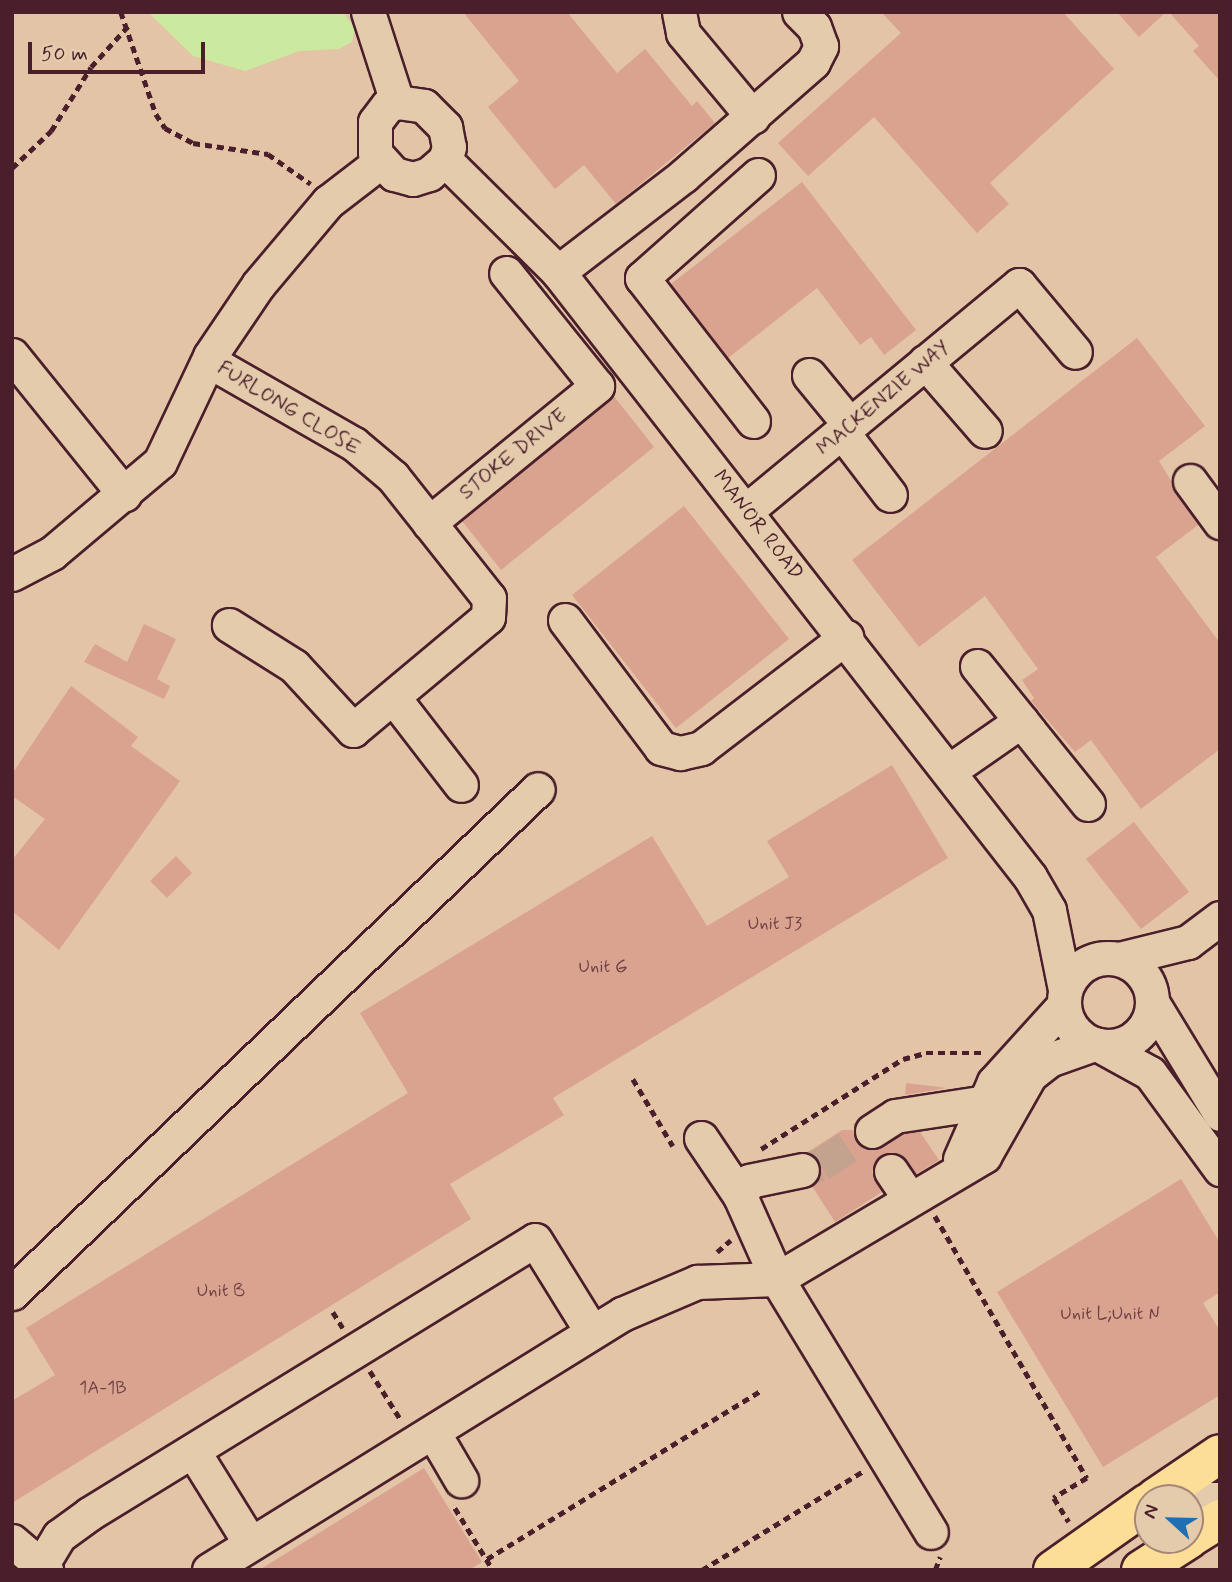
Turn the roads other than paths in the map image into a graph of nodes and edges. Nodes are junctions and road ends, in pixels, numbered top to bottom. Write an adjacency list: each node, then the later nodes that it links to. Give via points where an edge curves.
1 (368, 12): 4 (street)
2 (680, 12): 5 (street, via 683,33)
3 (799, 12): 5 (street, via 814,27 821,46 813,62)
4 (397, 102): 6 (street, via 424,106 439,118 448,137); 7 (street, via 388,105 375,122 372,142)
5 (753, 117): 9 (street)
6 (445, 160): 7 (street, via 429,174 413,179 394,174); 9 (street, MANOR ROAD)
7 (380, 162): 13 (street, via 328,202 258,285)
8 (758, 175): 16 (street, via 642,278)
9 (558, 272): 22 (street, MANOR ROAD)
10 (506, 273): 24 (street, STOKE DRIVE, via 597,386)
11 (1075, 352): 14 (street, MACKENZIE WAY, via 1019,285)
12 (12, 355): 20 (street)
13 (209, 361): 20 (street, via 160,463); 24 (street, FURLONG CLOSE, via 354,444 393,477)
14 (925, 362): 17 (street, MACKENZIE WAY); 18 (street)
15 (809, 375): 17 (street)
16 (753, 421)
17 (846, 428): 21 (street); 22 (street, MACKENZIE WAY)
18 (985, 431)
19 (1190, 481): 23 (street)
20 (124, 494): 25 (street, via 52,553)
21 (890, 495)
22 (747, 510): 28 (street, MANOR ROAD)
23 (1220, 522)
24 (429, 523): 30 (street, FURLONG CLOSE, via 489,598 488,617)
25 (12, 574)
26 (565, 621): 28 (street, via 661,748 680,753 701,748)
27 (229, 625): 30 (street, FURLONG CLOSE, via 294,666 353,730)
28 (846, 637): 32 (street, MANOR ROAD)
29 (977, 666): 31 (street)
30 (393, 697): 33 (street)
31 (1021, 721): 32 (street); 35 (street)
32 (949, 771): 36 (street, MANOR ROAD, via 1030,877)
33 (461, 785)
34 (538, 789): 54 (street)
35 (1088, 804)
36 (1049, 910): 39 (street, MANOR ROAD); 40 (street, MANOR ROAD)
37 (1220, 918): 38 (street)
38 (1188, 942): 39 (street); 41 (street)
39 (1116, 959): 40 (street, via 1083,965); 41 (street, via 1142,974)
40 (1064, 997): 42 (street, via 1073,1030); 43 (street, via 1006,1066)
41 (1152, 1001): 42 (street, via 1150,1015 1136,1036 1112,1046); 44 (street)
42 (1096, 1045): 47 (street, via 1150,1073); 49 (street, via 1038,1068 1021,1088 984,1156)
43 (986, 1102): 45 (street, via 895,1116); 49 (street)
44 (1220, 1114)
45 (872, 1131)
46 (684, 1145): 52 (street)
47 (1220, 1169)
48 (802, 1170): 52 (street, via 749,1181)
49 (954, 1170): 51 (street)
50 (891, 1171): 51 (street)
51 (915, 1194): 53 (street)
52 (740, 1196): 53 (street)
53 (777, 1279): 55 (street, via 697,1282 662,1294); 66 (street)
54 (12, 1293)
55 (592, 1332): 56 (street); 57 (street, via 535,1240)
56 (433, 1432): 59 (street); 65 (street)
57 (192, 1451): 65 (street); 69 (street, via 59,1536)
58 (1220, 1454): 60 (highway)
59 (461, 1480)
60 (1176, 1484)
61 (1134, 1516): 68 (highway)
62 (1220, 1519): 63 (highway)
63 (1204, 1529)
64 (12, 1541): 69 (street)
65 (250, 1543): 70 (street)
66 (936, 1544)
67 (1166, 1554): 71 (highway)
68 (1068, 1559)
69 (43, 1568)
70 (209, 1570)
71 (1141, 1570)

